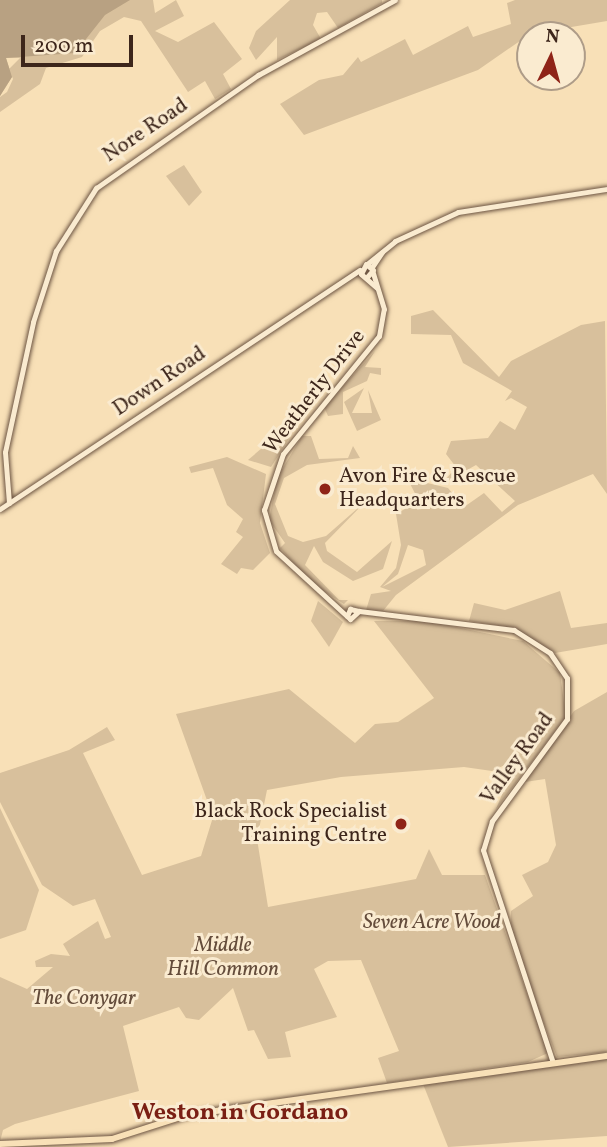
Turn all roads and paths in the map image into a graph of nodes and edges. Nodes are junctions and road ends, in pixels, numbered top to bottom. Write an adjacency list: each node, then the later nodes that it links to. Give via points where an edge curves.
1 (395, 0): 8 (street, Nore Road, via 258,75 96,188 56,251 33,322 5,452)
2 (607, 189): 3 (street, Down Road, via 481,206 386,247)
3 (371, 268): 4 (street, Down Road); 5 (street, Down Road); 7 (street, Weatherly Drive)
4 (360, 270): 5 (street); 6 (street, Down Road)
5 (365, 277): 6 (street, Down Road); 7 (street)
6 (337, 281): 8 (street, Down Road)
7 (381, 294): 10 (street, Weatherly Drive, via 379,336 288,446 265,498 272,544)
8 (9, 503): 9 (street, Down Road)
9 (0, 509)
10 (335, 607): 11 (street, Valley Road); 13 (street, Weatherly Drive)
11 (350, 609): 12 (street, Valley Road); 13 (street)
12 (359, 614): 13 (street, Valley Road); 15 (street, Valley Road, via 508,628 546,650 568,678 570,714 490,825 483,850)
13 (347, 616)
14 (607, 1056): 15 (main road)
15 (552, 1063): 16 (main road, via 187,1115 111,1139)
16 (0, 1144)

